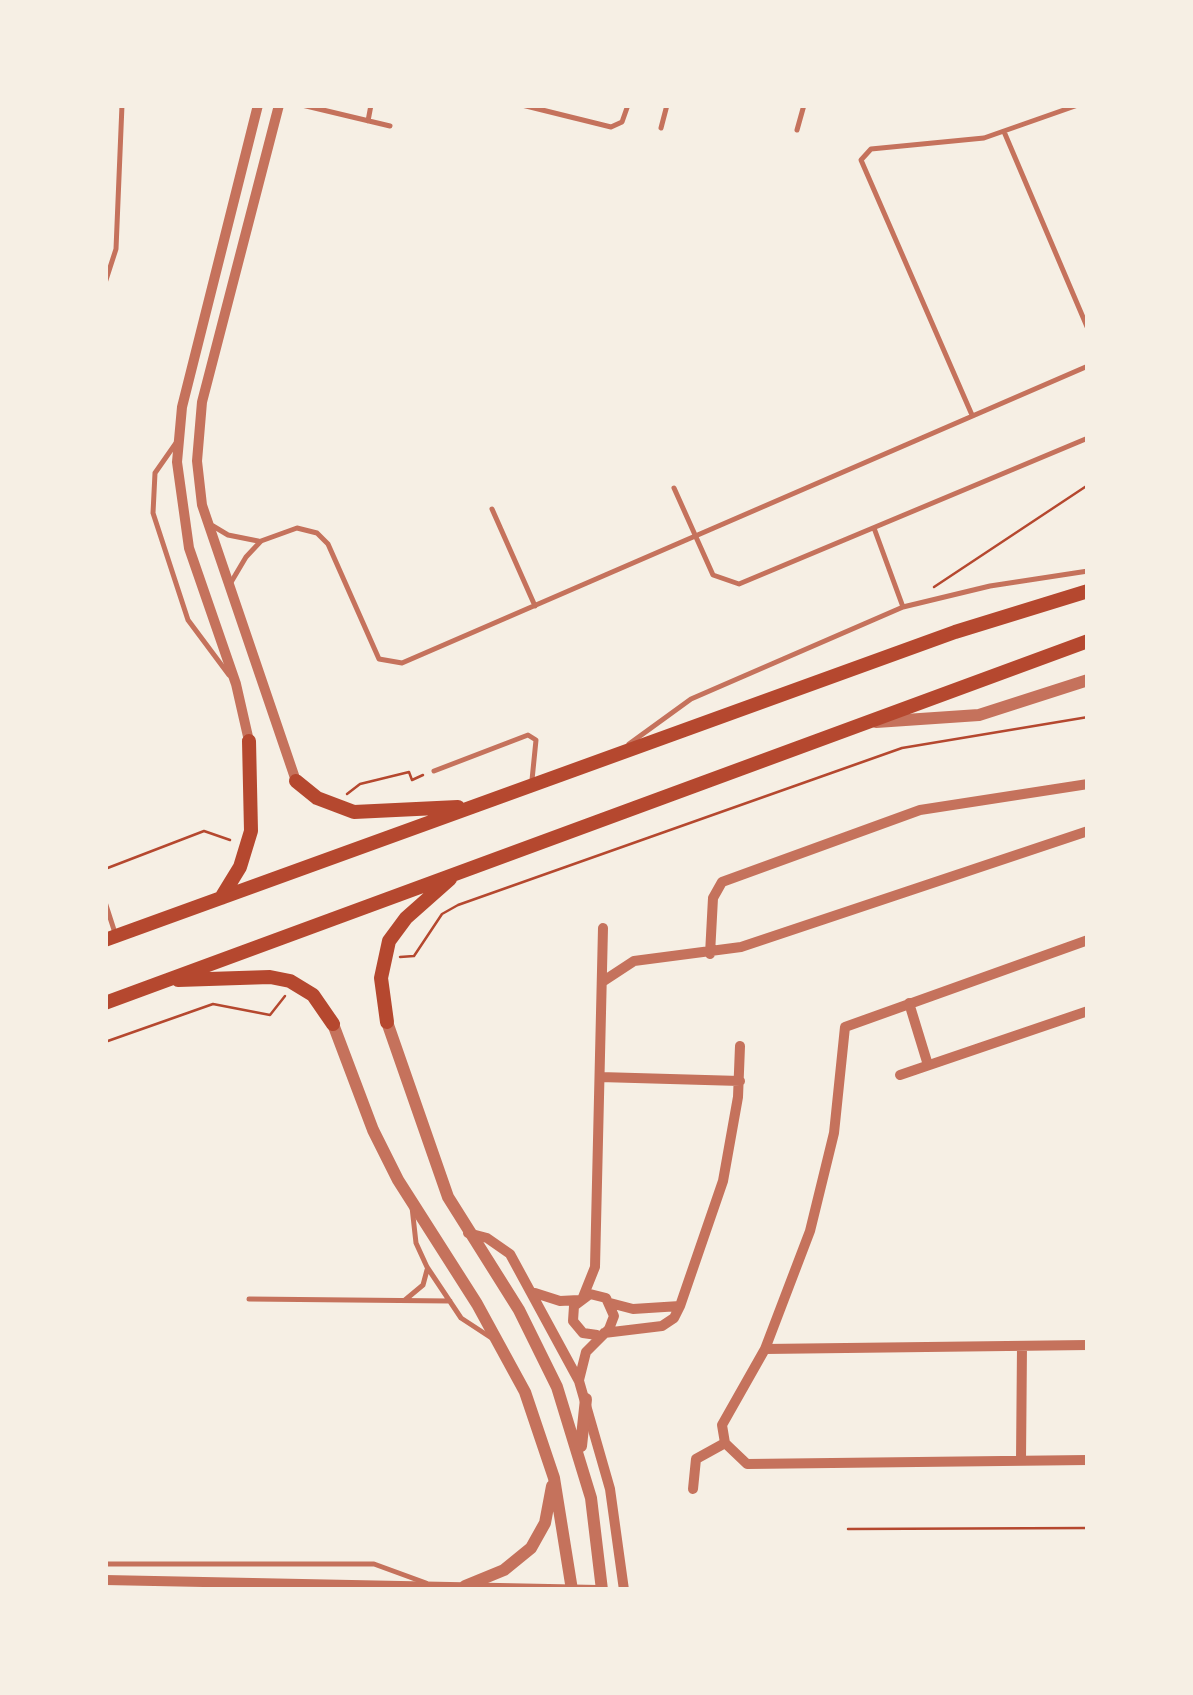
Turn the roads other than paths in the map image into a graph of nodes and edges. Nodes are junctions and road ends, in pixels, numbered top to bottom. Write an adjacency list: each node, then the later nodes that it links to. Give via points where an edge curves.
1 (122, 105): 16 (lane, via 116,249)
2 (258, 105): 21 (street)
3 (279, 105): 24 (street, via 202,402 197,461)
4 (302, 105): 11 (lane)
5 (371, 105): 11 (lane)
6 (522, 105): 7 (lane, via 611,127 622,122)
7 (628, 105)
8 (667, 105): 13 (lane)
9 (804, 105): 14 (lane)
10 (1078, 105): 15 (lane)
11 (368, 120): 12 (lane)
12 (390, 126)
13 (661, 128)
14 (798, 130)
15 (1004, 133): 17 (lane); 19 (lane, via 871,150 861,160)
16 (105, 282)
17 (1088, 329)
18 (1088, 366): 19 (lane)
19 (973, 416): 26 (lane)
20 (1088, 438): 25 (lane)
21 (178, 440): 29 (street, via 178,490); 37 (lane, via 154,474 153,513 188,620)
22 (674, 488): 26 (lane)
23 (492, 509): 33 (lane)
24 (206, 520): 27 (street); 28 (lane, via 228,535)
25 (874, 528): 26 (lane, via 739,584 713,576); 34 (lane)
26 (696, 537): 33 (lane)
27 (213, 540): 29 (street); 31 (street)
28 (261, 542): 31 (lane); 33 (lane, via 297,528 323,538 378,659 388,663 409,661)
29 (189, 548): 37 (street)
30 (1088, 571): 34 (lane)
31 (229, 587): 42 (street)
32 (1088, 591): 40 (main road, via 954,632)
33 (536, 606)
34 (904, 607): 40 (lane, via 690,699)
35 (1088, 641): 38 (main road)
36 (1088, 680): 38 (street, via 979,716)
37 (236, 684): 39 (street)
38 (864, 722): 47 (main road)
39 (249, 741): 48 (main road, via 254,800 248,846)
40 (615, 757): 44 (main road)
41 (434, 771): 44 (lane, via 528,734 536,740)
42 (296, 781): 45 (main road, via 342,809)
43 (1088, 784): 53 (street, via 920,810 722,882 714,898)
44 (534, 785): 45 (main road)
45 (473, 806): 48 (main road)
46 (1088, 830): 53 (street)
47 (458, 872): 54 (main road); 59 (main road, via 400,925 385,950 380,978)
48 (221, 899): 51 (main road)
49 (105, 902): 51 (lane)
50 (603, 928): 55 (street)
51 (110, 938)
52 (1088, 940): 56 (street)
53 (710, 954): 55 (street, via 650,956)
54 (168, 980): 57 (main road); 60 (main road, via 290,982 312,994)
55 (602, 982): 64 (street)
56 (909, 1003): 62 (street); 81 (street, via 845,1027 824,1178)
57 (105, 1004)
58 (1088, 1010): 62 (street)
59 (386, 1022): 67 (street, via 440,1178)
60 (333, 1024): 66 (street, via 373,1130)
61 (740, 1046): 65 (street)
62 (928, 1065): 63 (street)
63 (900, 1075)
64 (600, 1077): 65 (street); 69 (street)
65 (740, 1081): 76 (street, via 718,1202)
66 (412, 1204): 68 (lane, via 413,1230); 78 (street)
67 (468, 1234): 70 (street, via 503,1248); 85 (street, via 533,1336)
68 (427, 1267): 73 (lane, via 423,1285); 74 (lane)
69 (596, 1267): 72 (street); 75 (street)
70 (534, 1293): 72 (street); 82 (street)
71 (249, 1299): 73 (lane)
72 (581, 1299): 75 (street); 77 (street, via 574,1321 583,1333)
73 (403, 1301): 74 (lane)
74 (450, 1301): 78 (lane, via 469,1325)
75 (608, 1301): 76 (street); 77 (street, via 614,1316)
76 (680, 1306): 77 (street, via 670,1323)
77 (600, 1334): 82 (street, via 586,1352)
78 (498, 1339): 88 (street, via 526,1392)
79 (1088, 1345): 80 (street)
80 (1022, 1346): 81 (street); 86 (street)
81 (765, 1349): 84 (street, via 722,1425)
82 (579, 1381): 83 (street)
83 (586, 1399): 85 (street); 96 (street, via 616,1518)
84 (724, 1443): 86 (street, via 739,1460); 89 (street, via 696,1460)
85 (580, 1454): 95 (street, via 596,1521)
86 (1022, 1460): 87 (street)
87 (1088, 1460)
88 (554, 1478): 93 (street, via 545,1524 531,1548 504,1570); 94 (street)
89 (693, 1489)
90 (105, 1564): 92 (lane, via 374,1564)
91 (105, 1580): 92 (street)
92 (429, 1585): 93 (street)
93 (465, 1586): 94 (street)
94 (572, 1589): 95 (street)
95 (600, 1590)
96 (624, 1590)

